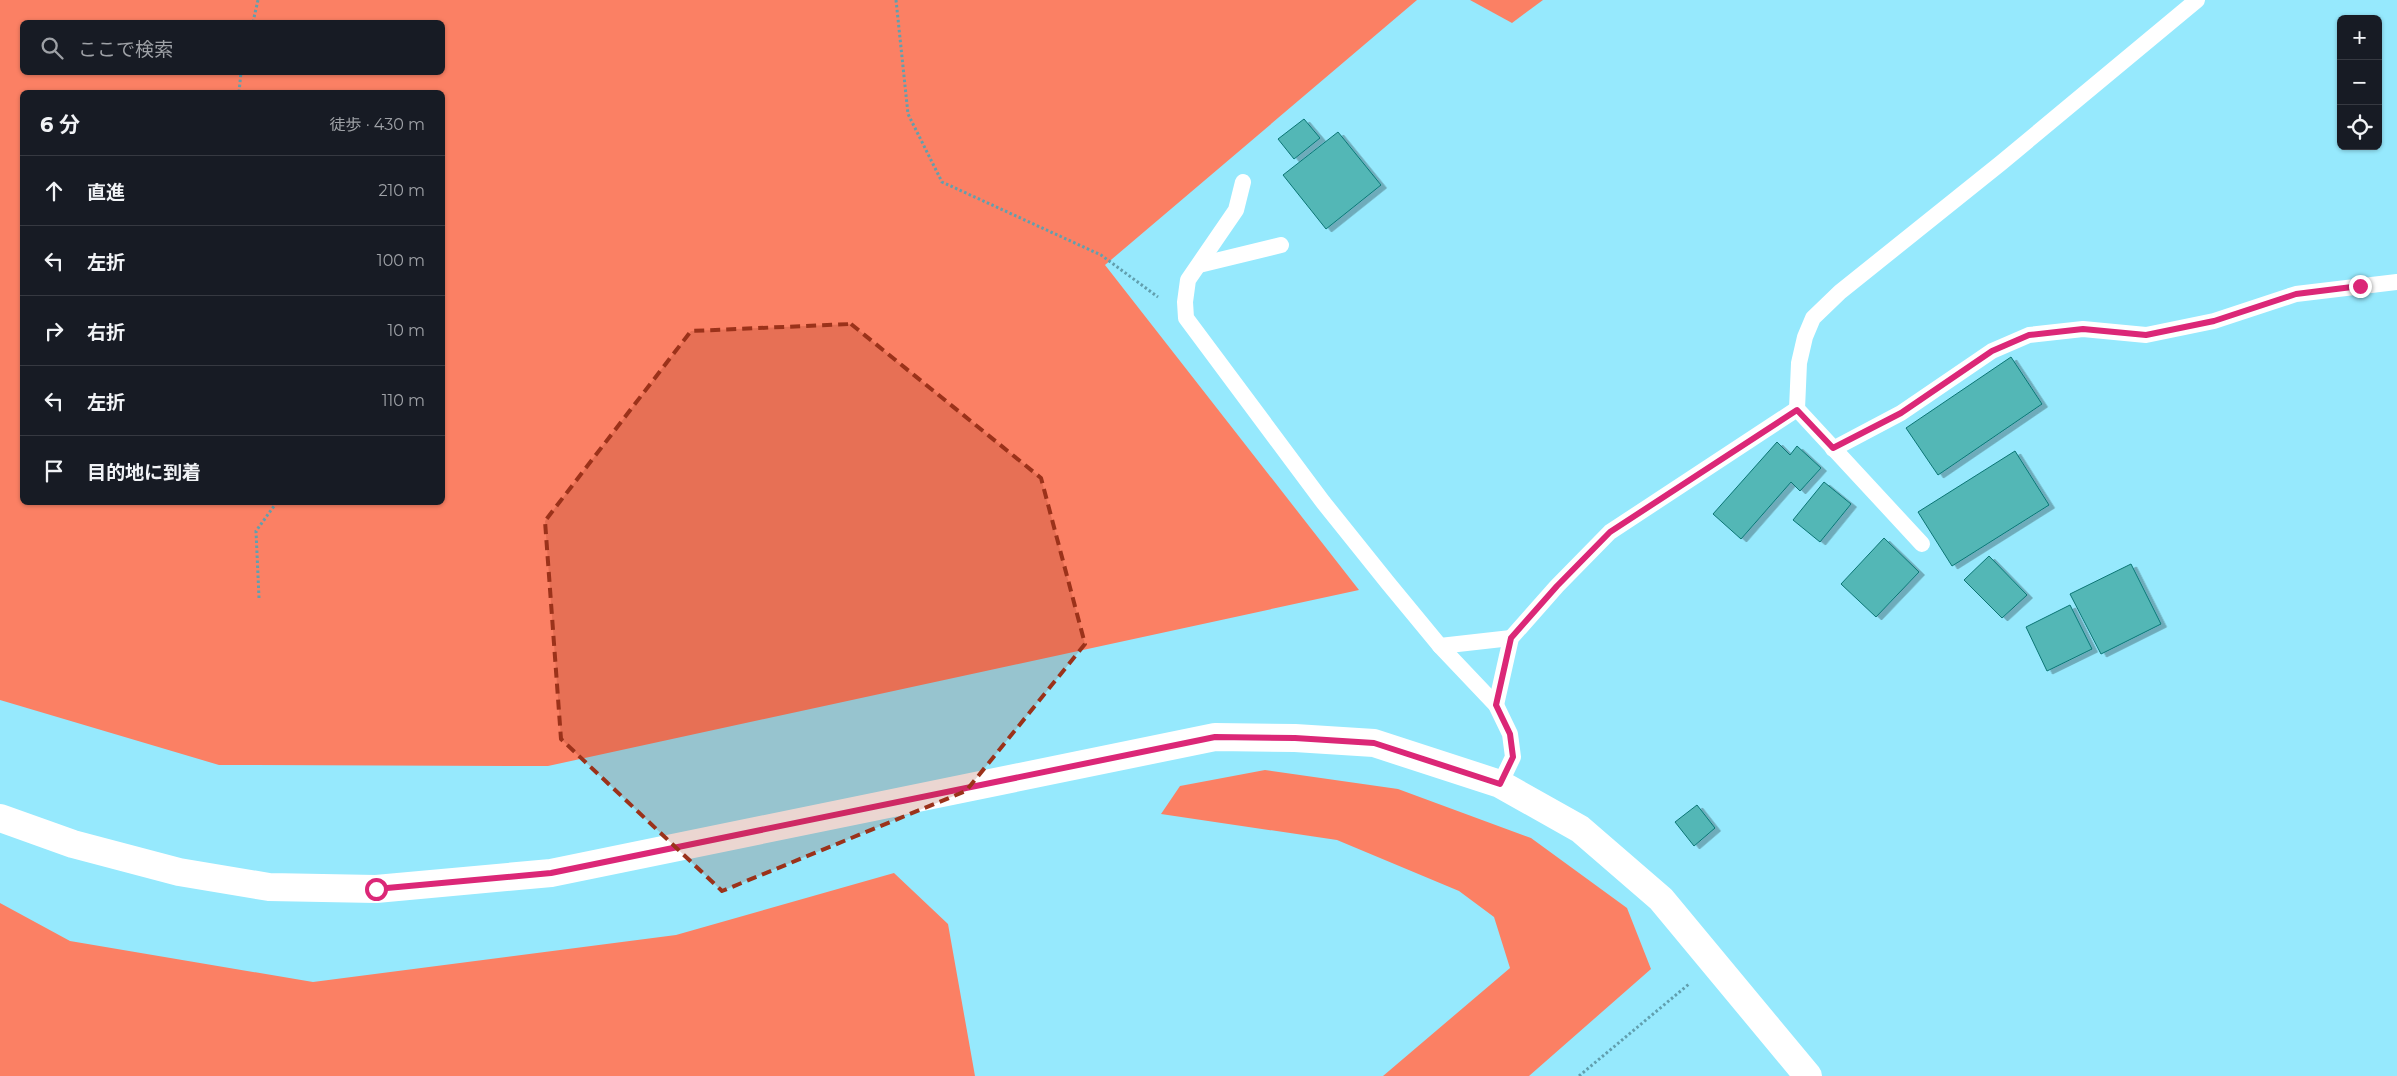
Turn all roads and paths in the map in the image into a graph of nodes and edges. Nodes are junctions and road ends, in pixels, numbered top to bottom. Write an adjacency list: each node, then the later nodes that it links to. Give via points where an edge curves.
1 (258, 0): 4 (path)
2 (896, 0): 11 (path, via 908,114 942,182 1101,255)
3 (2197, 0): 12 (lane, via 1840,292 1813,318 1800,363)
4 (253, 20)
5 (241, 75): 6 (path)
6 (239, 90)
7 (1244, 182): 9 (lane, via 1236,210)
8 (1282, 245): 9 (lane)
9 (1199, 265): 11 (lane, via 1188,280 1184,302)
10 (2397, 282): 13 (lane, via 2296,294 2214,321 2146,335 2083,329 2029,335 1992,351 1901,413)
11 (1186, 318): 18 (lane, via 1323,502)
12 (1797, 410): 13 (lane); 17 (lane, via 1610,532)
13 (1833, 448): 15 (lane)
14 (275, 505): 16 (path, via 256,531)
15 (1922, 544)
16 (259, 598)
17 (1511, 638): 18 (lane); 19 (lane)
18 (1440, 646): 19 (lane)
19 (1496, 705): 20 (lane, via 1510,734 1513,757)
20 (1500, 784): 21 (street, via 1374,743 1215,737 551,873 376,889 270,887 179,872 73,844); 22 (street, via 1580,829 1618,860 1661,899)
21 (0, 818)
22 (1714, 962): 23 (path); 24 (street)
23 (1579, 1076)
24 (1808, 1076)

